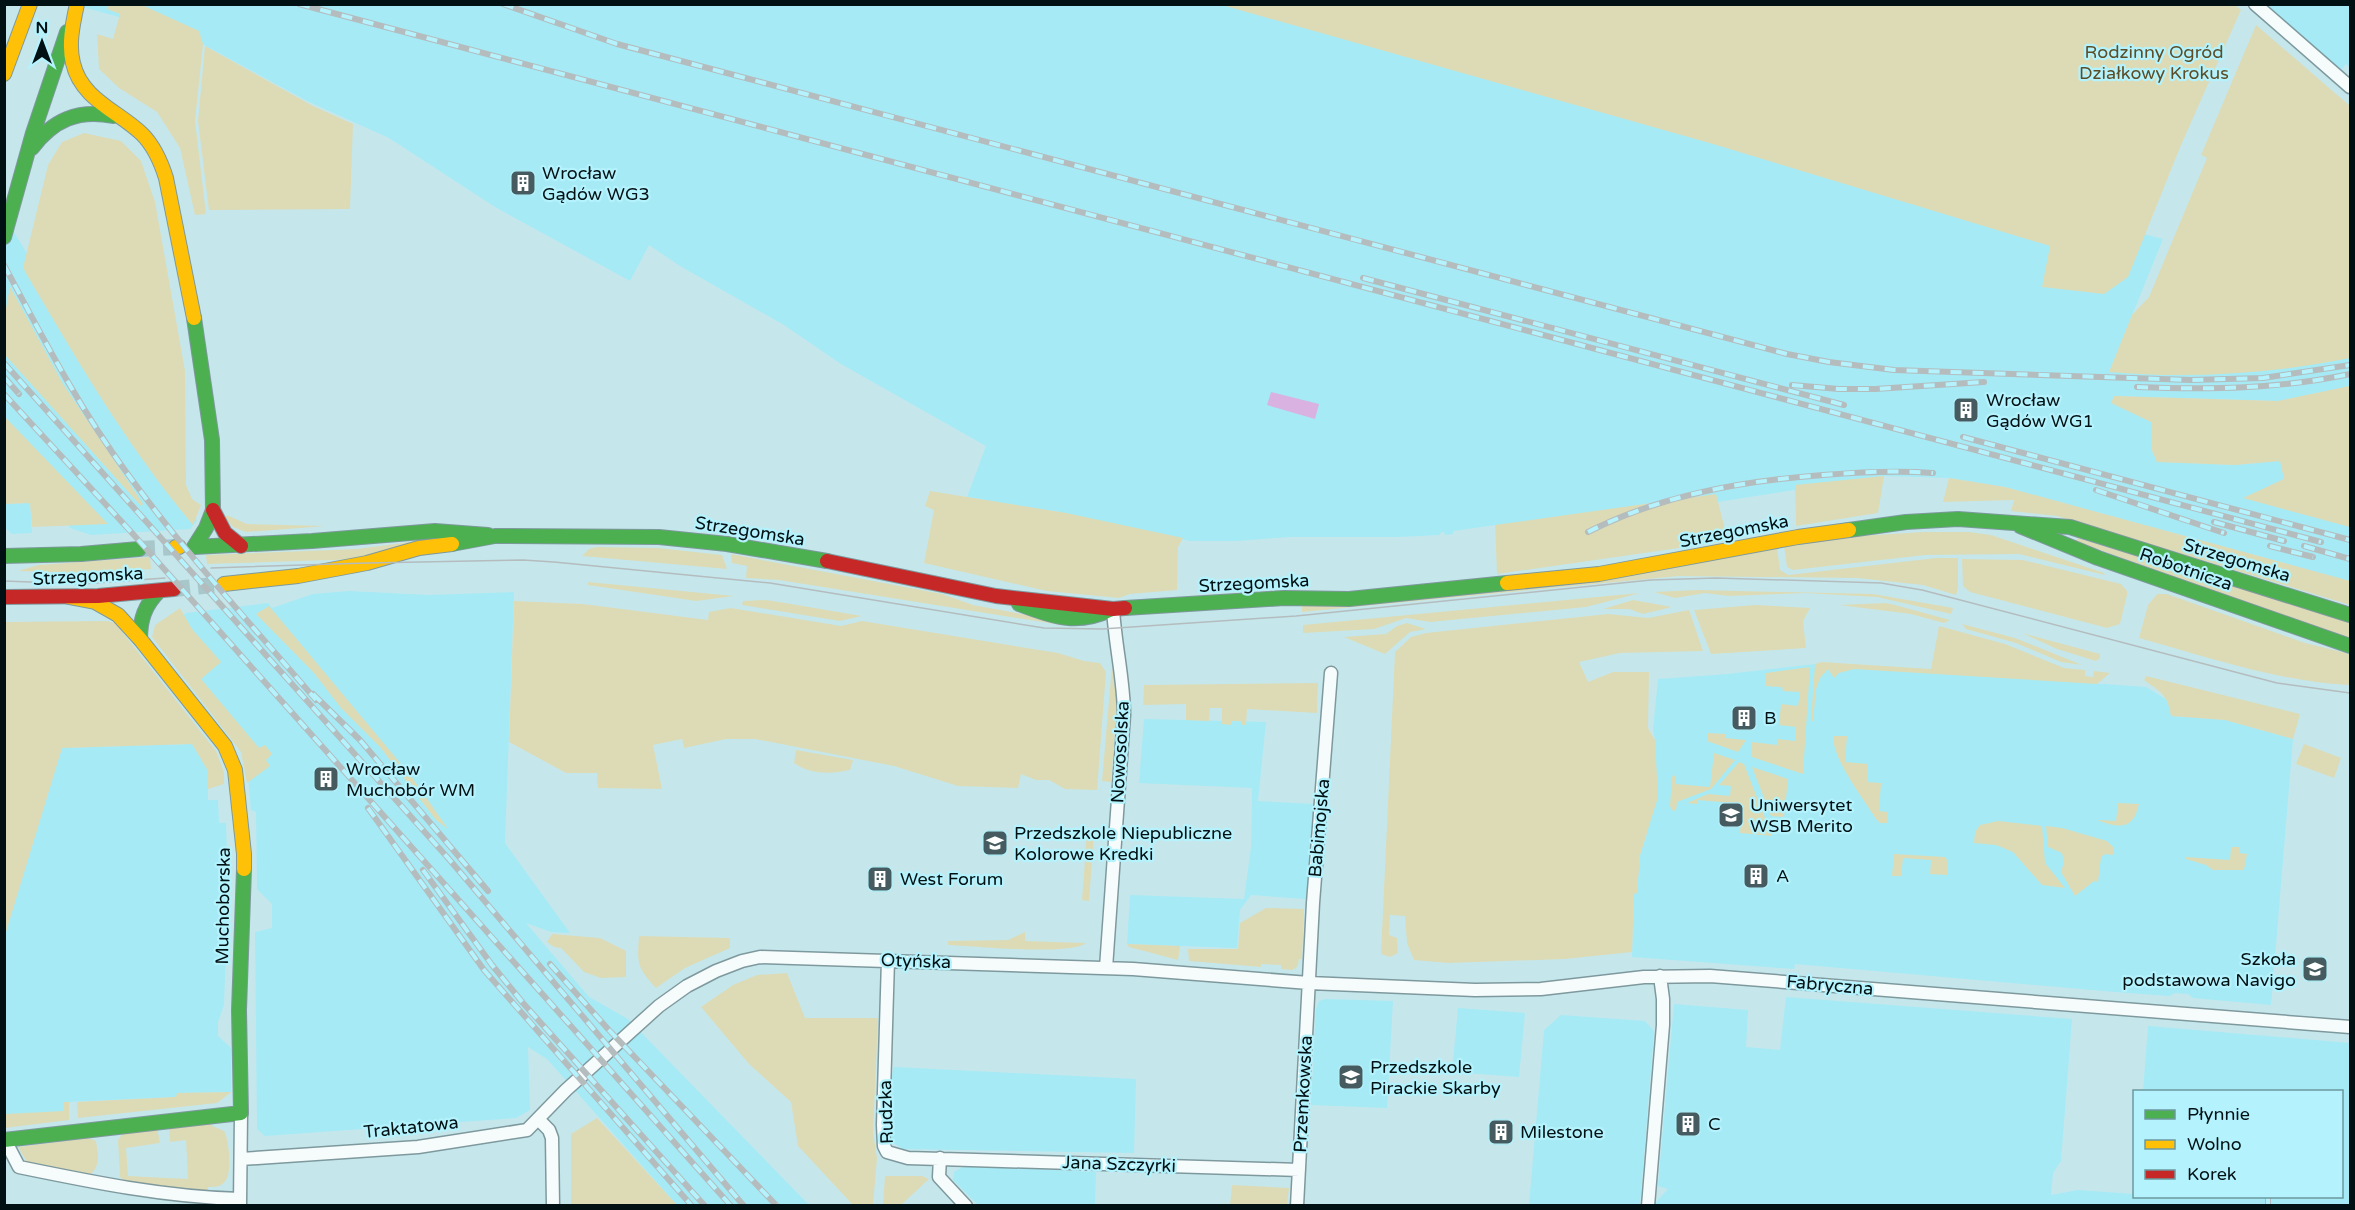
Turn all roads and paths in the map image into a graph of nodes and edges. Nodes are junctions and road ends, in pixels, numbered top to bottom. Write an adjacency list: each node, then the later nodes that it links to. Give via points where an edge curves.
1 (30, 4): 4 (main road)
2 (77, 4): 6 (main road, via 70,45 76,77 90,96); 7 (main road)
3 (2255, 4): 5 (street)
4 (4, 74)
5 (2350, 87)
6 (122, 118): 7 (main road, via 97,113 65,117 41,134); 9 (main road, via 149,142 163,167 197,336 212,440)
7 (24, 160): 8 (main road)
8 (4, 237)
9 (213, 510): 12 (main road, via 225,533); 12 (main road, Strzegomska, via 194,547)
10 (2011, 522): 20 (main road, Strzegomska, via 1906,522 1798,537 1624,571 1349,599 1284,598); 21 (main road, Strzegomska, via 2070,527); 23 (main road, Robotnicza, via 2098,558)
11 (495, 536): 12 (main road, Strzegomska, via 463,530 426,531); 15 (main road, Strzegomska, via 419,548 298,576); 20 (main road, Strzegomska, via 704,541 853,566 996,596)
12 (241, 546)
13 (139, 549): 14 (main road, Strzegomska)
14 (4, 556)
15 (224, 584)
16 (174, 589): 17 (main road, Strzegomska)
17 (159, 591): 19 (main road, Strzegomska); 22 (main road, via 142,612)
18 (4, 597): 19 (main road, Strzegomska)
19 (69, 597): 22 (main road, Muchoborska, via 110,609)
20 (1113, 609): 26 (street, Nowosolska, via 1124,708)
21 (2350, 615)
22 (140, 639): 31 (main road, Muchoborska, via 225,746 235,770 244,854 239,1019)
23 (2350, 646)
24 (1331, 673): 28 (street, Babimojska)
25 (888, 960): 26 (street, Otyńska); 30 (street, Otyńska, via 760,957 721,969 659,1006); 34 (street, Rudzka, via 884,1146 896,1155)
26 (1106, 968): 28 (street, Otyńska)
27 (1660, 976): 28 (street, Fabryczna, via 1576,987 1509,990); 29 (street, Fabryczna, via 1755,979); 41 (street, via 1664,1025)
28 (1309, 983): 36 (street, Przemkowska)
29 (2350, 1027)
30 (566, 1090): 32 (street, Traktatowa)
31 (241, 1113): 33 (main road); 35 (street, Muchoborska)
32 (539, 1120): 35 (street, Traktatowa, via 527,1130 429,1145); 38 (street, via 552,1138)
33 (5, 1140): 37 (street, via 19,1167 108,1185)
34 (940, 1158): 36 (street, Jana Szczyrki); 39 (street, via 939,1177)
35 (241, 1159): 37 (street, Muchoborska)
36 (1299, 1170): 40 (street, Przemkowska)
37 (240, 1202)
38 (553, 1206)
39 (966, 1206)
40 (1297, 1206)
41 (1648, 1206)

